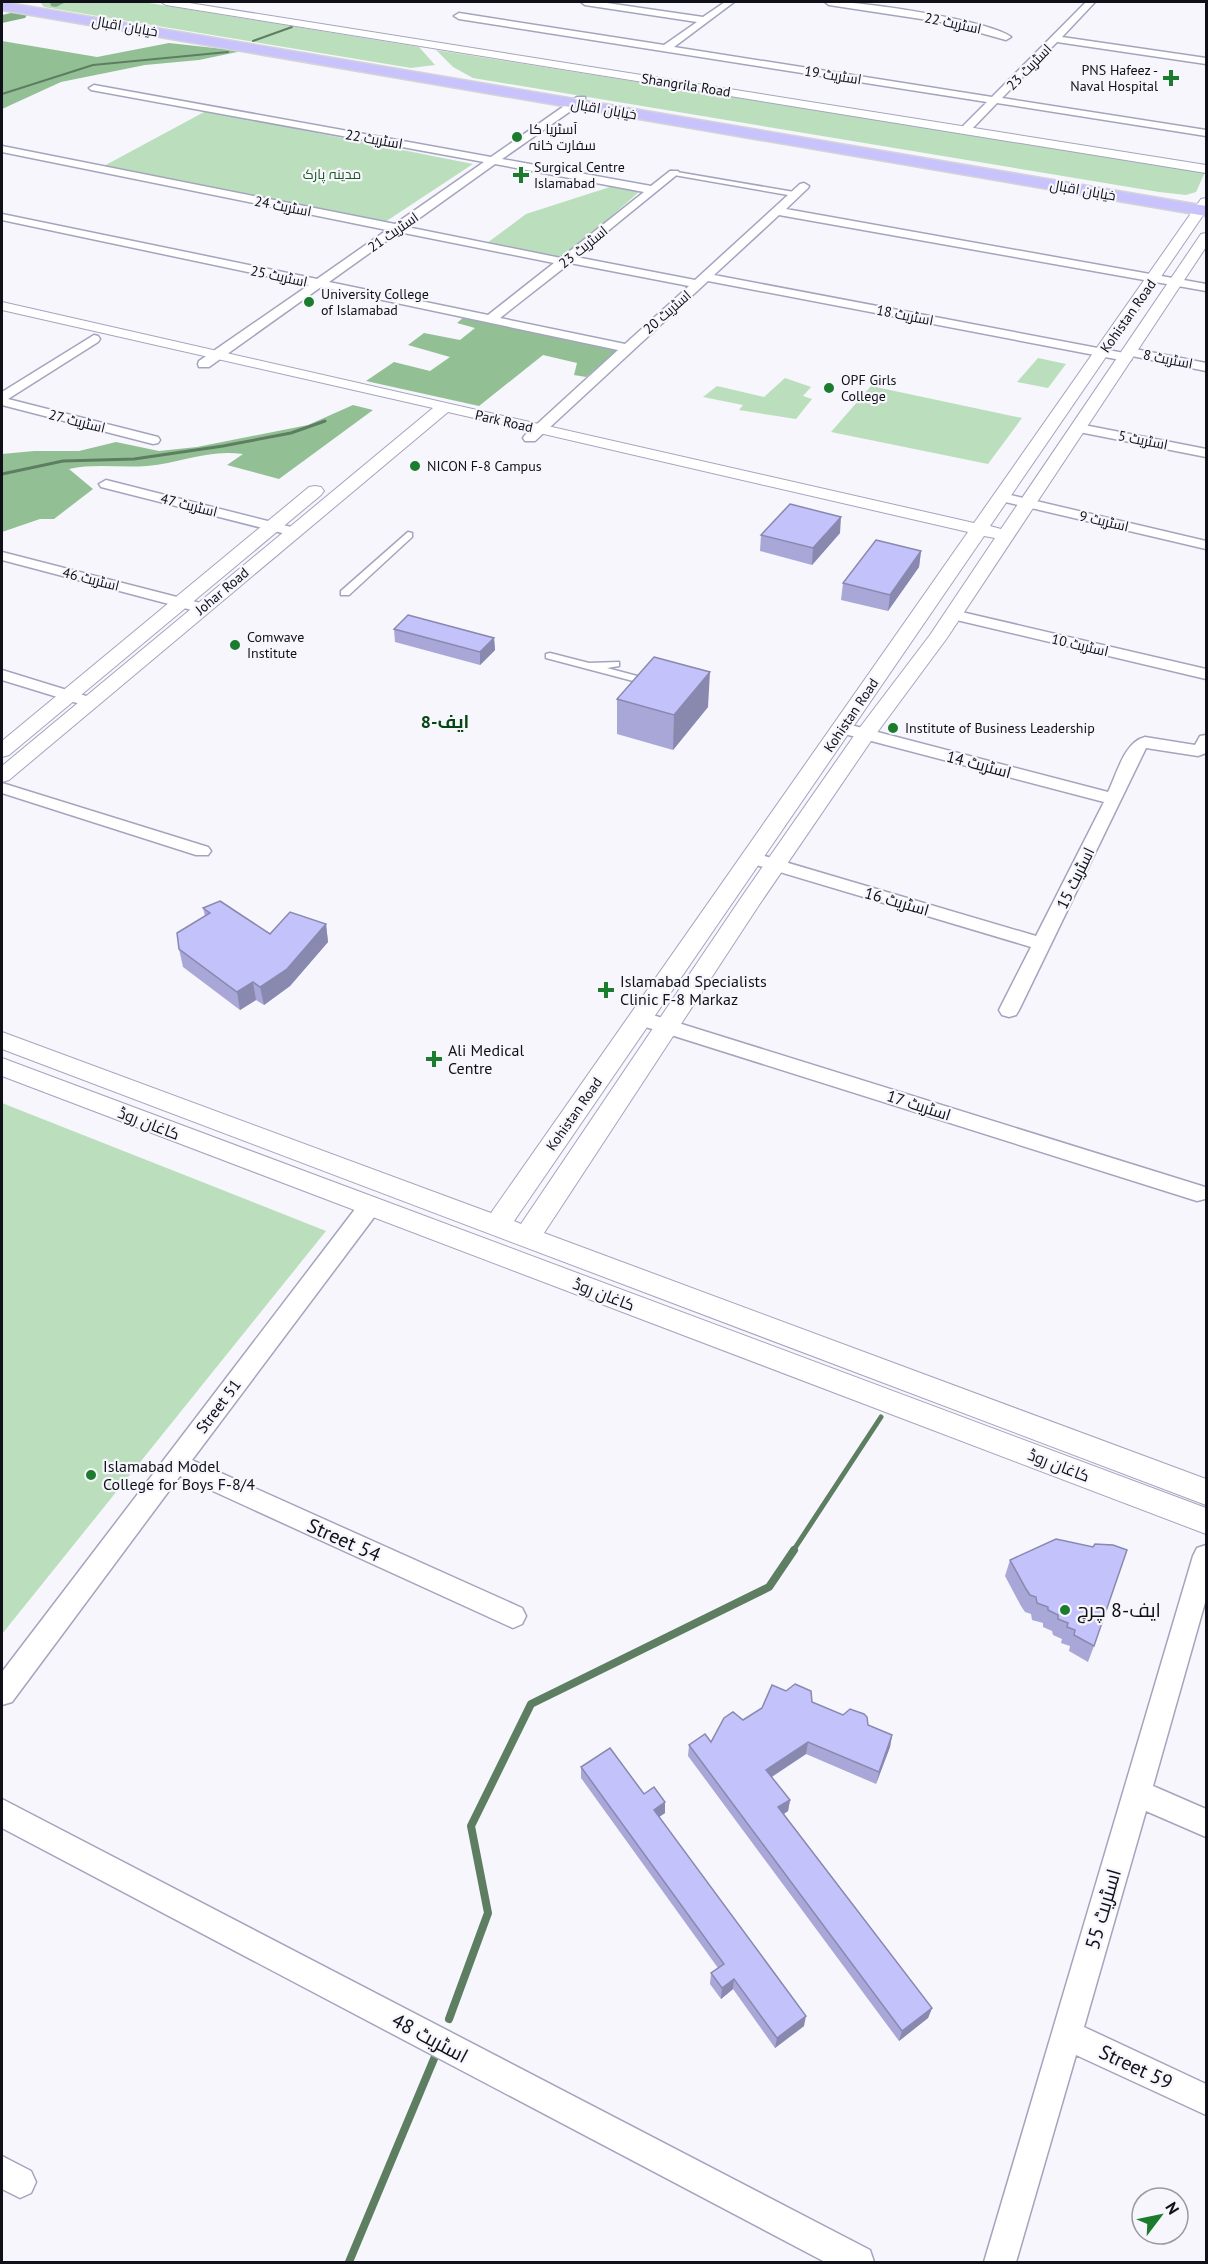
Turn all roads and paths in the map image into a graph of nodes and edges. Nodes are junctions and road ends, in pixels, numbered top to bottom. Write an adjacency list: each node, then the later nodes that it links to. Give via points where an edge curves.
1 (35, 2): 17 (main road, via 281,43 301,47)
2 (166, 2): 22 (street, Shangrila Road)
3 (585, 2): 9 (street)
4 (671, 2): 11 (street)
5 (730, 2): 13 (street)
6 (829, 2): 8 (street, اسٹریٹ 22)
7 (1091, 2): 15 (street, اسٹریٹ 23)
8 (848, 3): 14 (street, اسٹریٹ 22, via 971,26)
9 (624, 4): 11 (street)
10 (2, 8): 17 (main road, خیابان اقبال)
11 (655, 12): 13 (street)
12 (459, 16): 16 (street, اسٹریٹ 19)
13 (705, 20): 16 (street)
14 (1006, 37)
15 (1056, 39): 18 (street); 20 (street, اسٹریٹ 23)
16 (666, 48): 20 (street, اسٹریٹ 19)
17 (311, 56): 21 (main road, خیابان اقبال)
18 (1206, 61)
19 (94, 88): 25 (street, اسٹریٹ 22)
20 (996, 100): 22 (street, اسٹریٹ 23); 23 (street, اسٹریٹ 19)
21 (578, 102): 25 (street, اسٹریٹ 21); 28 (main road, خیابان اقبال); 32 (main road, خیابان اقبال)
22 (964, 130): 26 (street, Shangrila Road)
23 (1206, 133)
24 (2, 149): 35 (street, اسٹریٹ 24)
25 (495, 161): 30 (street, اسٹریٹ 22); 35 (street, اسٹریٹ 21)
26 (1206, 169)
27 (674, 173): 30 (street, اسٹریٹ 23); 31 (street)
28 (1035, 175): 29 (main road); 32 (main road, خیابان اقبال)
29 (1090, 175)
30 (653, 190): 37 (street, اسٹریٹ 23)
31 (799, 190): 33 (street, اسٹریٹ 20)
32 (1204, 201): 38 (street, Kohistan Road)
33 (778, 210): 38 (street); 39 (street, اسٹریٹ 20)
34 (2, 217): 41 (street, اسٹریٹ 25)
35 (398, 229): 37 (street, اسٹریٹ 24); 41 (street, اسٹریٹ 21)
36 (1206, 237): 40 (street, Kohistan Road)
37 (567, 260): 39 (street, اسٹریٹ 18); 45 (street, اسٹریٹ 23)
38 (1154, 278): 40 (street); 49 (street, Kohistan Road)
39 (703, 281): 47 (street, اسٹریٹ 20); 49 (street, اسٹریٹ 18)
40 (1176, 283): 42 (street); 50 (street, Kohistan Road)
41 (318, 284): 45 (street, اسٹریٹ 25); 48 (street, اسٹریٹ 21)
42 (1206, 288)
43 (2, 306): 48 (street, Park Road)
44 (2, 318): 46 (street, Park Road)
45 (491, 319): 47 (street, اسٹریٹ 25)
46 (94, 339): 51 (street, Park Road); 53 (street)
47 (627, 348): 56 (street, اسٹریٹ 20)
48 (219, 353): 51 (street, اسٹریٹ 21); 54 (street, Park Road)
49 (1102, 353): 50 (street, اسٹریٹ 18); 62 (street, Kohistan Road)
50 (1128, 355): 52 (street, اسٹریٹ 8); 55 (street, Kohistan Road)
51 (204, 364): 54 (street, Park Road)
52 (1206, 367)
53 (2, 399): 57 (street, اسٹریٹ 27)
54 (427, 409): 56 (street, Park Road); 58 (street); 65 (street, Johar Road)
55 (1079, 428): 59 (street, اسٹریٹ 5); 63 (street, Kohistan Road)
56 (535, 433): 66 (street, Park Road)
57 (153, 440)
58 (376, 440)
59 (1206, 453)
60 (333, 476): 64 (street, Johar Road)
61 (106, 484): 64 (street, اسٹریٹ 47)
62 (1002, 497): 63 (street, اسٹریٹ 9); 66 (street, Kohistan Road)
63 (1028, 503): 68 (street, Kohistan Road); 69 (street, اسٹریٹ 9)
64 (272, 526): 65 (street, اسٹریٹ 47); 72 (street, Johar Road)
65 (294, 532): 73 (street, Johar Road)
66 (976, 534): 68 (street, Park Road); 74 (street, Kohistan Road)
67 (408, 535): 71 (street)
68 (1003, 540): 75 (street, Kohistan Road)
69 (1206, 545)
70 (2, 556): 72 (street, اسٹریٹ 46)
71 (345, 592)
72 (181, 602): 73 (street, اسٹریٹ 46); 84 (street, Johar Road)
73 (203, 608): 85 (street, Johar Road)
74 (925, 608): 75 (street); 76 (street, Kohistan Road)
75 (953, 615): 77 (street, Kohistan Road); 81 (street, اسٹریٹ 10)
76 (909, 631): 77 (street); 86 (street, Kohistan Road)
77 (938, 638): 87 (street, Kohistan Road)
78 (550, 656): 80 (street)
79 (615, 664): 80 (street)
80 (589, 666): 83 (street)
81 (1206, 674)
82 (2, 675): 84 (street)
83 (652, 683)
84 (68, 695): 85 (street); 89 (street, Johar Road)
85 (90, 702): 90 (street, Johar Road)
86 (843, 728): 87 (street, اسٹریٹ 14); 94 (street, Kohistan Road)
87 (865, 734): 92 (street, اسٹریٹ 14); 95 (street, Kohistan Road)
88 (1206, 740): 92 (street, اسٹریٹ 15, via 1198,751 1145,742 1139,745)
89 (2, 751)
90 (2, 776)
91 (2, 788): 93 (street)
92 (1114, 800): 96 (street, اسٹریٹ 15)
93 (202, 851)
94 (752, 858): 95 (street, اسٹریٹ 16); 98 (street, Kohistan Road)
95 (775, 865): 96 (street, اسٹریٹ 16); 99 (street, Kohistan Road)
96 (1043, 944): 97 (street, اسٹریٹ 15)
97 (1009, 1010)
98 (640, 1018): 99 (street, اسٹریٹ 17); 106 (street, Kohistan Road)
99 (666, 1025): 104 (street, اسٹریٹ 17); 107 (street, Kohistan Road)
100 (2, 1040): 102 (street, کاغان روڈ)
101 (2, 1067): 103 (street, کاغان روڈ)
102 (193, 1112): 103 (street); 106 (street, کاغان روڈ)
103 (175, 1132): 105 (street, کاغان روڈ)
104 (1197, 1193)
105 (370, 1206): 108 (street, Street 51); 110 (street, کاغان روڈ)
106 (496, 1226): 107 (street, کاغان روڈ)
107 (527, 1237): 109 (street, کاغان روڈ)
108 (175, 1463): 112 (street, Street 54); 113 (street, Street 51)
109 (1206, 1492)
110 (1206, 1521)
111 (1206, 1556): 114 (street, اسٹریٹ 55)
112 (513, 1616)
113 (2, 1693)
114 (1137, 1793): 116 (street); 117 (street, اسٹریٹ 55)
115 (2, 1813): 119 (street, اسٹریٹ 48)
116 (1206, 1823)
117 (1066, 2034): 118 (street, Street 59); 120 (street, اسٹریٹ 55)
118 (1206, 2100)
119 (858, 2262)
120 (1000, 2262)

